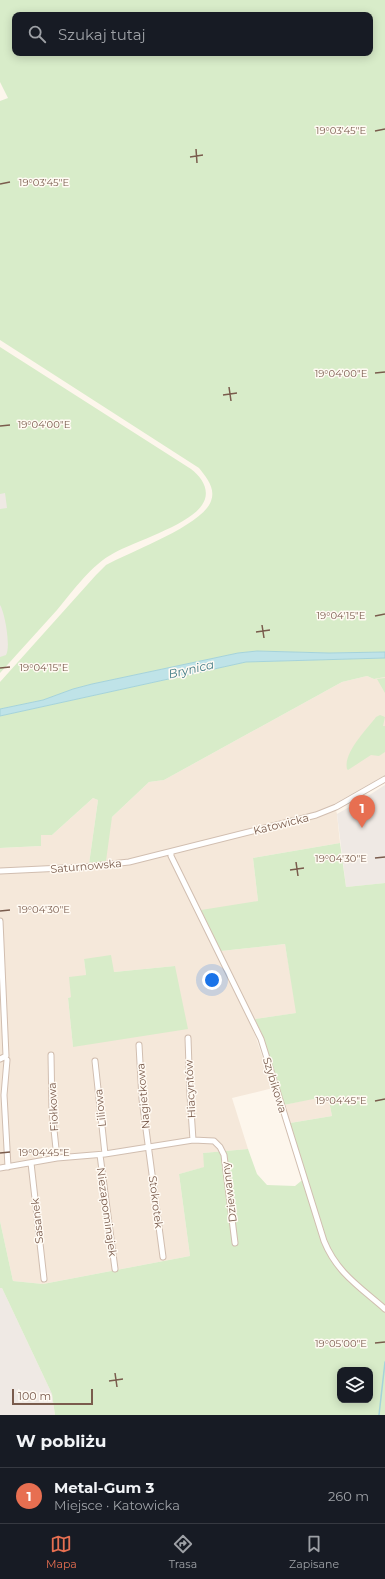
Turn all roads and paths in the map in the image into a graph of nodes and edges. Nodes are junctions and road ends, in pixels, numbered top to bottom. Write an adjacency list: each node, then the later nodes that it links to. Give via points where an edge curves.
1 (385, 779): 2 (street, Katowicka, via 336,807 316,815)
2 (170, 852): 3 (street, Saturnowska, via 98,866); 22 (street, Szybikowa, via 261,1039 330,1255 348,1277)
3 (0, 871)
4 (0, 921): 8 (street)
5 (188, 1038): 11 (street, Hiacyntów)
6 (139, 1045): 12 (street, Nagietkowa)
7 (51, 1055): 14 (street, Fiołkowa, via 52,1111)
8 (7, 1058): 9 (street); 16 (street, via 4,1095)
9 (0, 1059)
10 (95, 1061): 13 (street, Liliowa)
11 (193, 1140): 12 (street); 18 (street, Dziewanny, via 214,1141 224,1155)
12 (148, 1148): 13 (street); 19 (street, Stokrotek)
13 (102, 1154): 14 (street); 20 (street, Niezapominajek)
14 (57, 1158): 15 (street)
15 (31, 1163): 16 (street); 21 (street, Sasanek)
16 (8, 1167): 17 (street)
17 (0, 1168)
18 (235, 1243)
19 (163, 1257)
20 (115, 1269)
21 (44, 1279)
22 (385, 1309)

